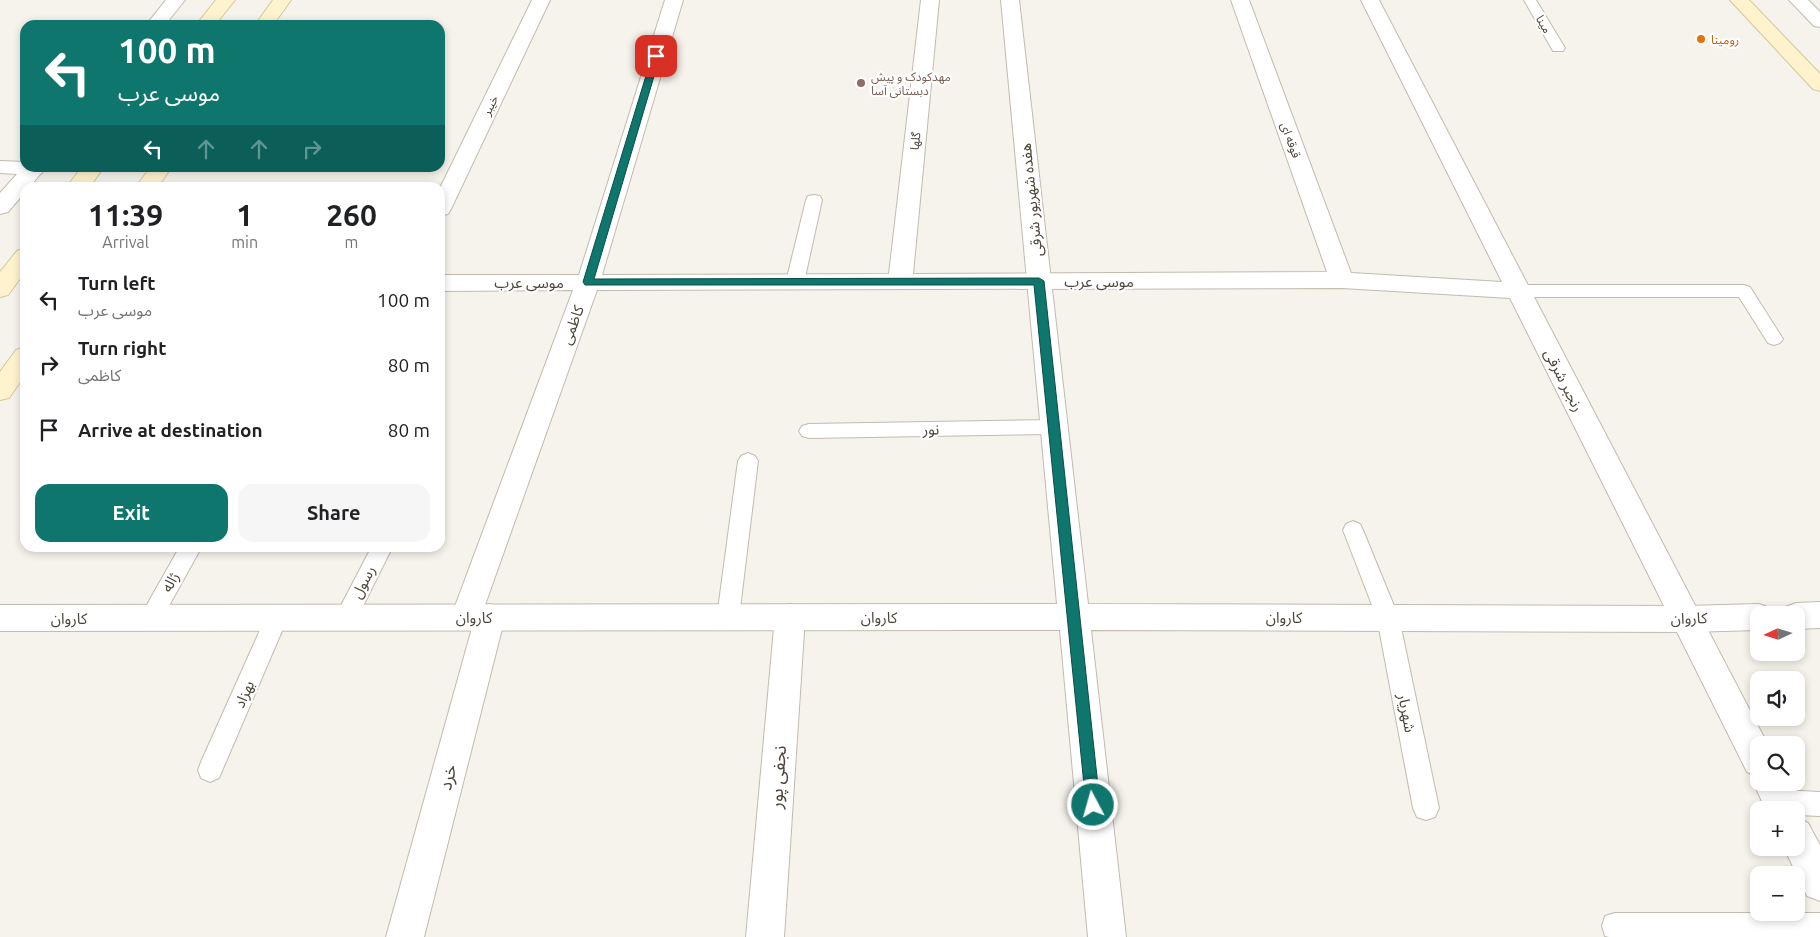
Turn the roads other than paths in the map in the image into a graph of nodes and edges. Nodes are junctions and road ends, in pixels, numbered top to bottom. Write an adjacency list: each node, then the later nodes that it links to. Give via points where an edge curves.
1 (176, 0): 12 (street)
2 (282, 0): 13 (main road)
3 (541, 0): 22 (street, خیبر)
4 (674, 0): 28 (street, کاظمی)
5 (930, 0): 30 (street, گلها)
6 (1010, 0): 27 (street, هفده شهریور شرقی)
7 (1240, 0): 26 (street, قوقه ای)
8 (1370, 0): 33 (street, رنجبر شرقی)
9 (1530, 0): 15 (lane, مینا)
10 (1739, 0): 16 (main road)
11 (1798, 0): 14 (street)
12 (159, 20)
13 (268, 20)
14 (1820, 22)
15 (1558, 48)
16 (1820, 85)
17 (0, 168): 18 (street)
18 (20, 168)
19 (30, 172): 20 (street)
20 (21, 182)
21 (20, 183): 24 (street)
22 (445, 199)
23 (814, 200): 29 (lane)
24 (0, 207)
25 (20, 262): 32 (main road)
26 (1342, 280): 27 (street, موسی عرب); 33 (street, موسی عرب)
27 (1039, 281): 30 (street, موسی عرب); 37 (street, هفده شهریور شرقی)
28 (588, 282): 29 (street, موسی عرب); 31 (street, موسی عرب); 48 (street, کاظمی)
29 (795, 282): 30 (street, موسی عرب)
30 (900, 282)
31 (445, 283)
32 (0, 288)
33 (1518, 291): 34 (lane, via 1744,291); 55 (street, رنجبر شرقی)
34 (1774, 339)
35 (20, 363): 36 (main road)
36 (0, 391)
37 (1054, 427): 38 (lane, نور); 51 (street, هفده شهریور شرقی)
38 (809, 431)
39 (748, 461): 49 (lane)
40 (1353, 530): 54 (lane, شهریار)
41 (188, 552): 45 (lane, ژاله)
42 (379, 552): 47 (lane, رسول)
43 (1820, 615): 44 (street)
44 (1805, 616)
45 (151, 617): 46 (street, کاروان); 53 (street, کاروان)
46 (278, 617): 47 (street, کاروان); 57 (lane, بهزاد)
47 (346, 617): 48 (street, کاروان)
48 (478, 617): 49 (street, کاروان); 65 (street, خرد)
49 (728, 617): 50 (street, کاروان)
50 (790, 617): 51 (street, کاروان); 66 (street, نجفی پور)
51 (1074, 617): 54 (street, کاروان); 67 (street, هفده شهریور شرقی)
52 (1750, 617): 55 (street, کاروان)
53 (0, 618)
54 (1388, 618): 55 (street, کاروان); 60 (lane, شهریار)
55 (1687, 619): 56 (street, رنجبر شرقی)
56 (1750, 743)
57 (210, 770)
58 (1778, 798): 59 (lane)
59 (1820, 804)
60 (1426, 808)
61 (1805, 853): 62 (street)
62 (1820, 883)
63 (1615, 926): 64 (lane)
64 (1820, 926)
65 (405, 937)
66 (765, 937)
67 (1107, 937)

